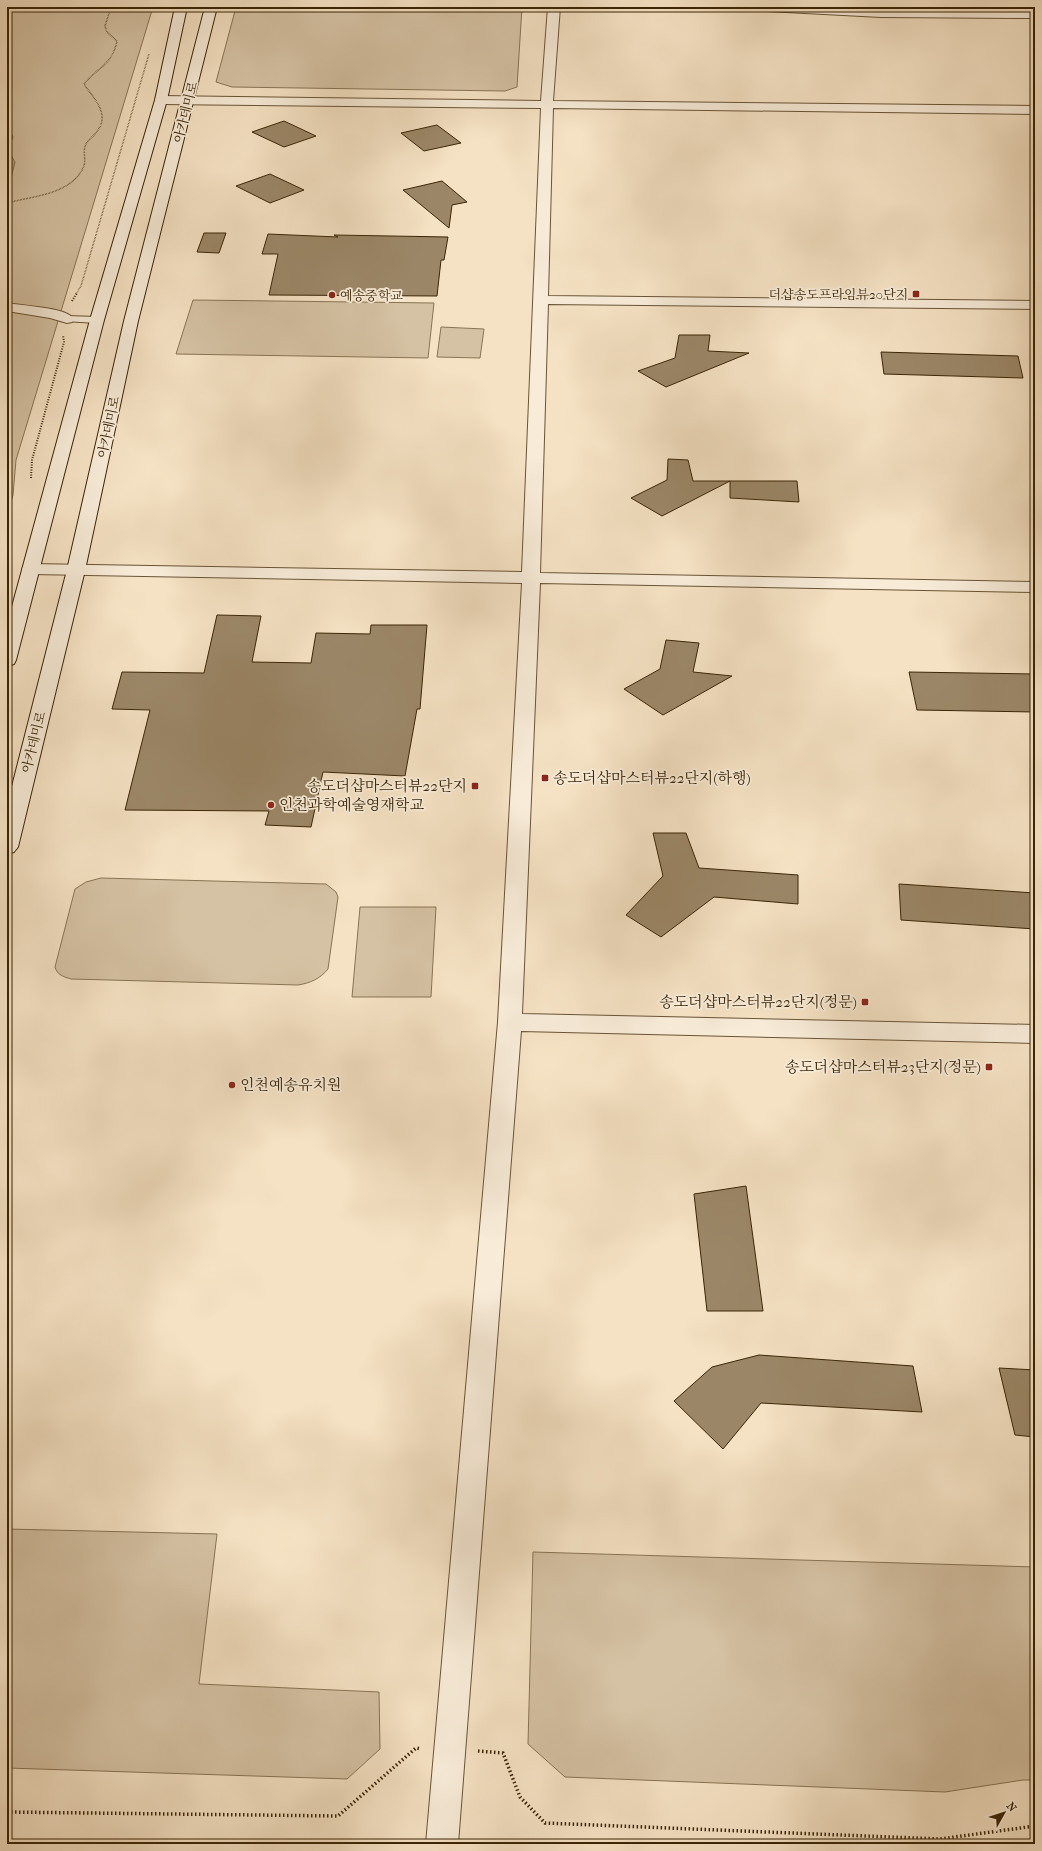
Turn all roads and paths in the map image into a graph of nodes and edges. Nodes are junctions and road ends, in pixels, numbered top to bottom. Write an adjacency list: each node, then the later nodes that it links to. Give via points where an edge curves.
1 (112, 7): 12 (path, via 104,25 106,31 117,41 114,56 102,70 89,77 84,84 103,115 102,124 86,144 86,160 79,176 72,183 60,188)
2 (181, 7): 8 (street, 아카데미로)
3 (211, 7): 9 (street, 아카데미로)
4 (554, 7): 10 (street)
5 (750, 7): 6 (street, via 881,14)
6 (1035, 15)
7 (149, 52): 14 (path, via 81,286)
8 (161, 100): 9 (street); 18 (street, 아카데미로)
9 (188, 100): 10 (street); 22 (street, 아카데미로, via 131,321)
10 (547, 106): 11 (street); 13 (street)
11 (1035, 110)
12 (7, 203)
13 (542, 300): 15 (street); 23 (street)
14 (71, 303)
15 (1035, 305)
16 (7, 307): 19 (street, via 56,313)
17 (7, 318): 19 (street)
18 (97, 320): 19 (lane); 21 (street, 아카데미로)
19 (65, 325): 20 (path, via 64,342 32,460)
20 (31, 480)
21 (31, 569): 22 (street); 25 (street, 아카데미로)
22 (76, 570): 23 (street); 26 (street, 아카데미로)
23 (531, 578): 24 (street); 27 (street)
24 (1035, 587)
25 (7, 660)
26 (7, 847)
27 (510, 1022): 28 (street); 33 (street)
28 (1035, 1034)
29 (416, 1748): 31 (path, via 338,1816)
30 (503, 1753): 32 (path, via 520,1797 544,1823 940,1839)
31 (7, 1812)
32 (1035, 1826)
33 (442, 1844)

